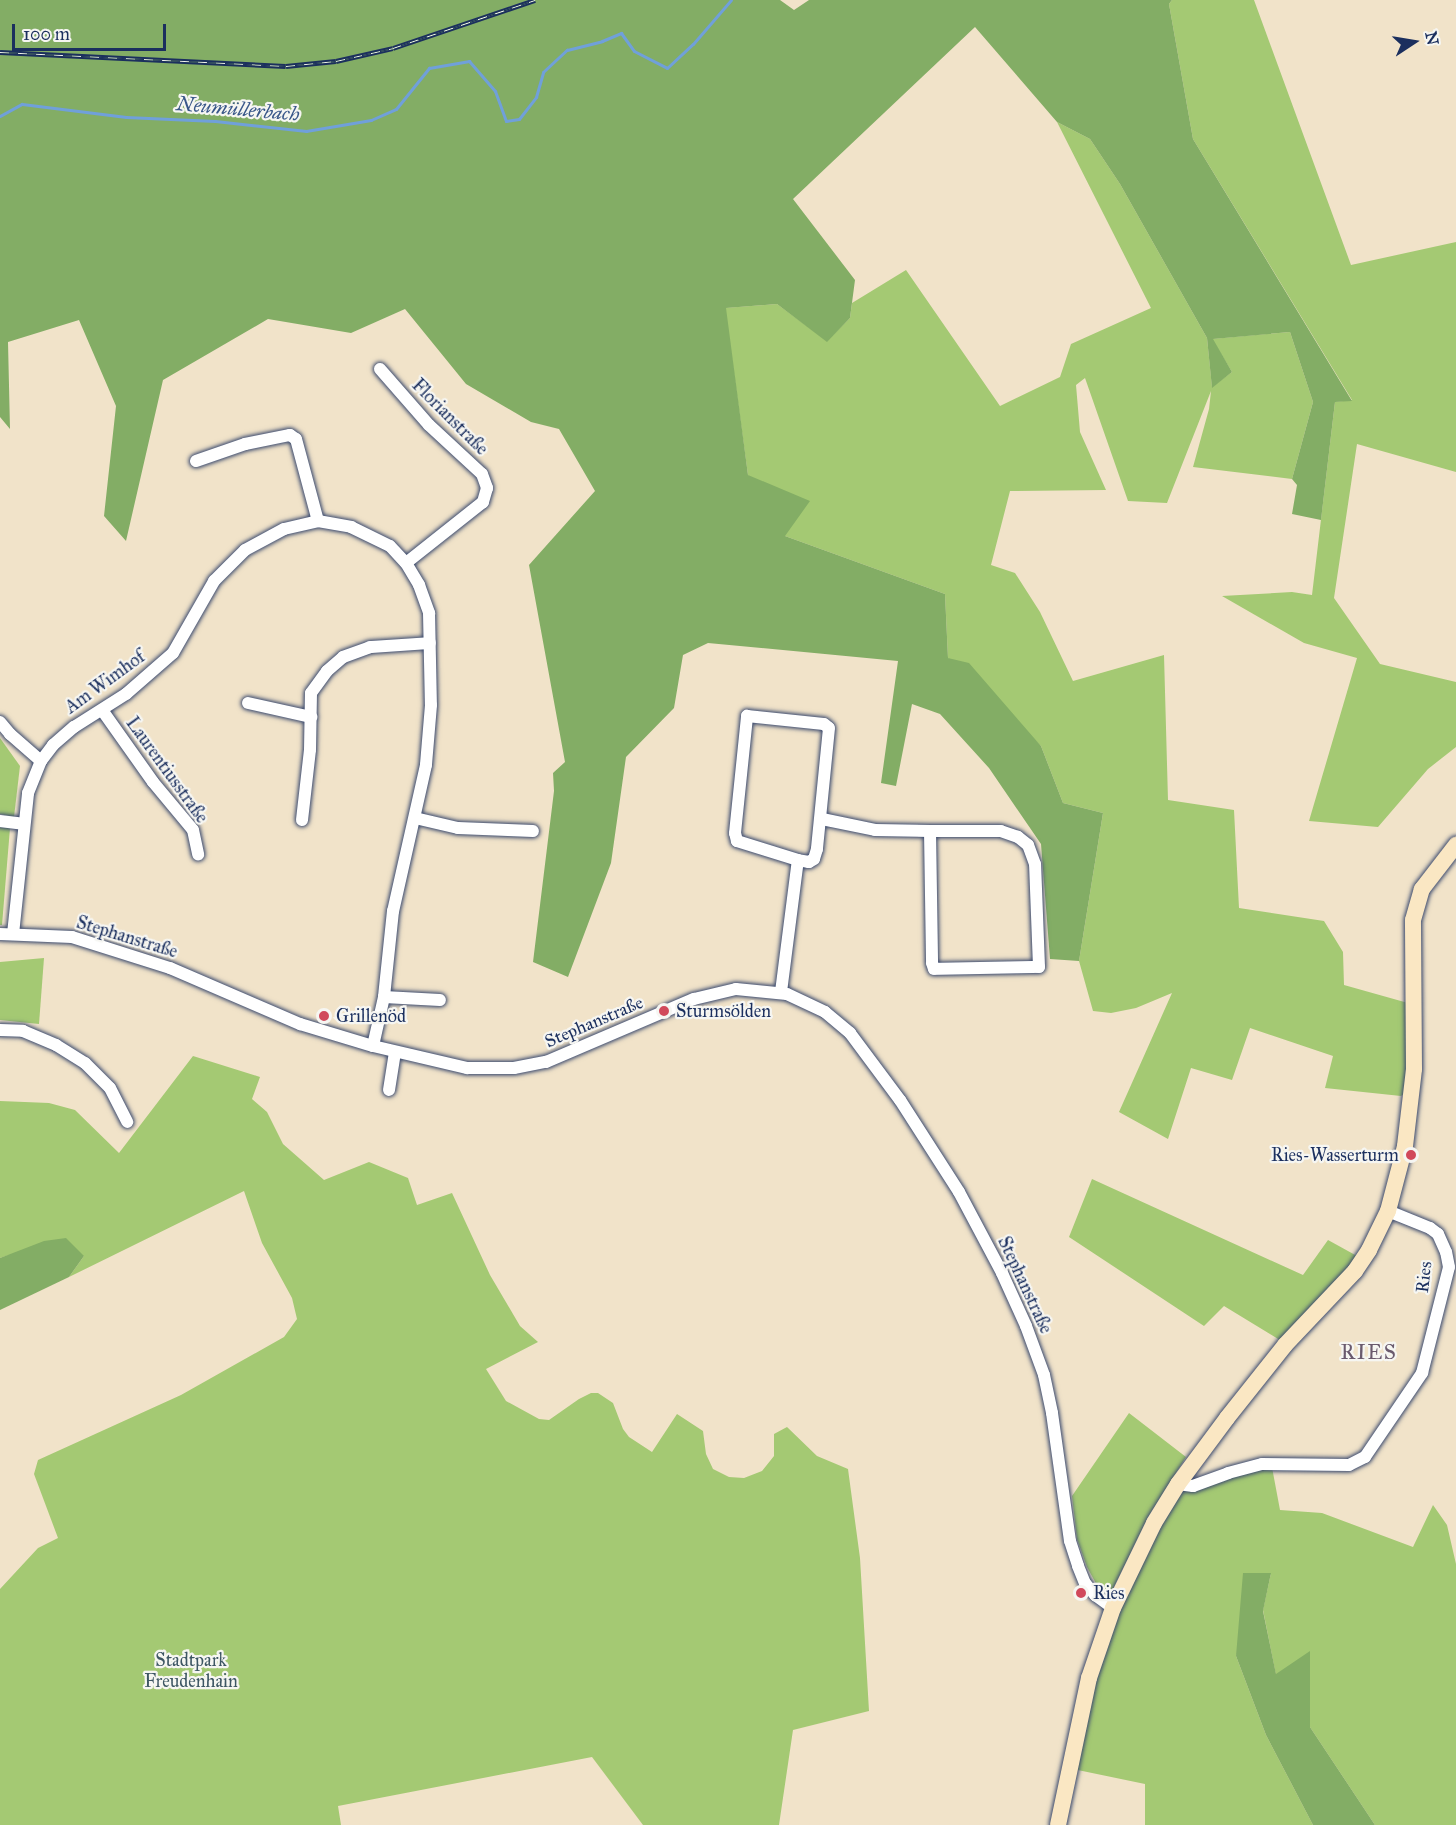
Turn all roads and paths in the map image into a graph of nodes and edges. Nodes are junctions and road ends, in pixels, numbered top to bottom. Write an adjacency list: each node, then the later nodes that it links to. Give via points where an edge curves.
1 (380, 369): 4 (street, Florianstraße, via 429,425 482,474 487,488 483,502)
2 (196, 461): 3 (street, via 245,444 290,435 296,440)
3 (318, 521): 4 (street, Am Wimhof, via 372,535); 7 (street, Am Wimhof, via 284,530 244,550 214,581 173,653)
4 (406, 563): 5 (street, Am Wimhof, via 429,613)
5 (430, 643): 8 (street, via 370,647 343,657 311,693); 11 (street, Am Wimhof, via 431,705 426,765)
6 (248, 703): 8 (street)
7 (102, 710): 10 (street, Am Wimhof, via 74,727); 19 (street, Laurentiusstraße, via 193,830)
8 (311, 717): 13 (street)
9 (0, 722): 10 (street)
10 (41, 761): 15 (street, Am Wimhof, via 28,794)
11 (415, 818): 16 (street, via 458,828); 24 (street, Am Wimhof, via 393,911)
12 (822, 819): 17 (street, via 875,830); 20 (street, via 814,859); 20 (street, via 830,728 824,724 747,716 737,841)
13 (302, 820)
14 (0, 821): 15 (street)
15 (23, 824): 22 (street, Am Wimhof)
16 (532, 831)
17 (930, 831): 17 (street, via 934,969 1039,967 1035,864 1028,845 1001,831)
18 (1456, 845): 31 (street, via 1422,889 1413,920 1414,1069 1405,1146)
19 (198, 854)
20 (798, 860): 23 (street)
21 (0, 934): 22 (street, Stephanstraße)
22 (13, 934): 27 (street, Stephanstraße, via 72,936 170,968 300,1023)
23 (781, 992): 28 (street, Stephanstraße, via 736,989 714,993 572,1053 514,1068 466,1068); 33 (street, Stephanstraße, via 825,1012 850,1033 900,1100 969,1212 1006,1283 1044,1375 1070,1541 1078,1566 1090,1589)
24 (384, 997): 25 (street); 27 (street, Am Wimhof)
25 (440, 1000)
26 (0, 1030): 30 (street, via 23,1031 85,1063 110,1088)
27 (373, 1046): 28 (street, Stephanstraße)
28 (395, 1052): 29 (street)
29 (389, 1090)
30 (127, 1122)
31 (1388, 1211): 32 (street, via 1355,1271 1285,1345); 32 (street, Ries, via 1438,1234 1449,1267 1422,1373 1365,1457 1349,1465 1262,1464 1193,1486)
32 (1178, 1484): 33 (street, via 1154,1523)
33 (1113, 1608): 34 (street, via 1083,1698)
34 (1058, 1825)

